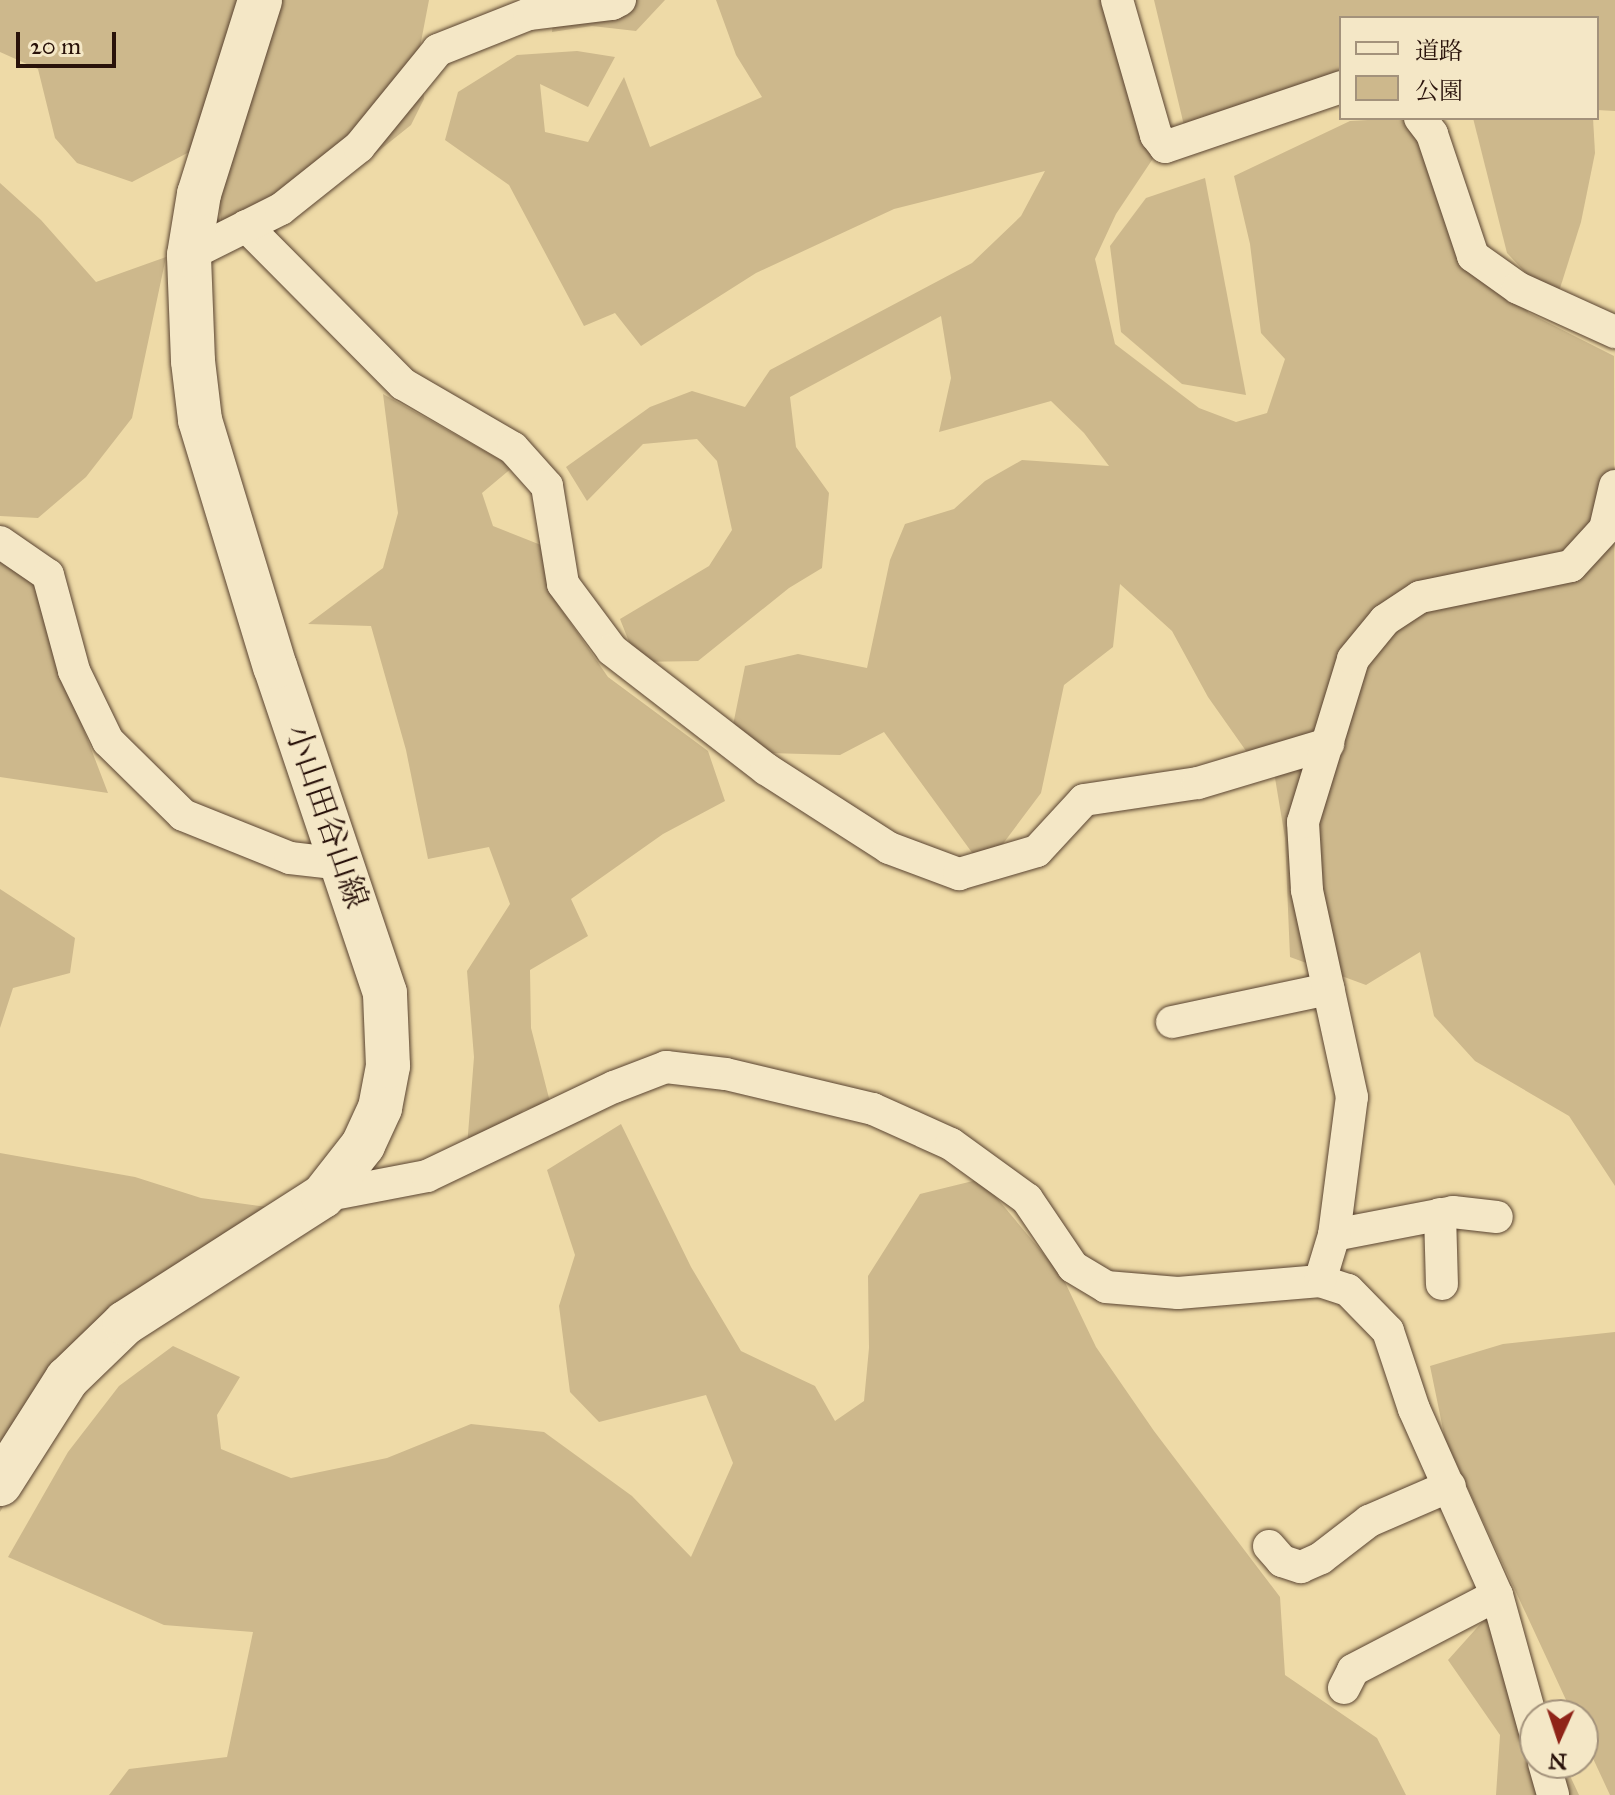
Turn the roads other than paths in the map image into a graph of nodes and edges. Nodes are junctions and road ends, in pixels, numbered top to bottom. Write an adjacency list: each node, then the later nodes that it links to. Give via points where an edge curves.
1 (260, 0): 7 (main road, 小山田谷山線, via 212,144)
2 (620, 0): 6 (street, via 529,14 438,50 359,147 281,209)
3 (1117, 0): 4 (street, via 1156,135 1165,147)
4 (1339, 88)
5 (1422, 120): 8 (street, via 1432,134 1473,256 1518,288)
6 (246, 226): 7 (street); 11 (street, via 403,384 513,448 547,486 563,584 612,650 766,769 889,848 959,874 1037,851 1084,800 1198,783)
7 (189, 255): 12 (main road, 小山田谷山線, via 200,420)
8 (1615, 332)
9 (1615, 486): 11 (street, via 1605,529 1571,566 1420,597 1385,620 1353,659)
10 (0, 542): 12 (street, via 48,575 74,671 108,741 183,815 290,858)
11 (1328, 744): 13 (street, via 1303,822 1307,890)
12 (341, 864): 15 (main road, 小山田谷山線, via 385,993 388,1066 380,1108 363,1145)
13 (1329, 989): 14 (street); 18 (street, via 1352,1097)
14 (1172, 1022)
15 (323, 1196): 19 (street, via 427,1176 666,1067 726,1074 873,1109 951,1144 1027,1199 1073,1267 1106,1287 1178,1293); 21 (main road, 小山田谷山線, via 125,1323 67,1379)
16 (1440, 1214): 17 (street); 18 (street); 20 (street)
17 (1497, 1217)
18 (1334, 1235): 19 (street)
19 (1320, 1281): 22 (street, via 1348,1290 1388,1331 1414,1409)
20 (1442, 1284)
21 (0, 1484)
22 (1450, 1486): 23 (street, via 1369,1521 1301,1567 1282,1561); 24 (street)
23 (1269, 1546)
24 (1497, 1595): 25 (street, via 1353,1670); 26 (street)
25 (1344, 1688)
26 (1526, 1699)

